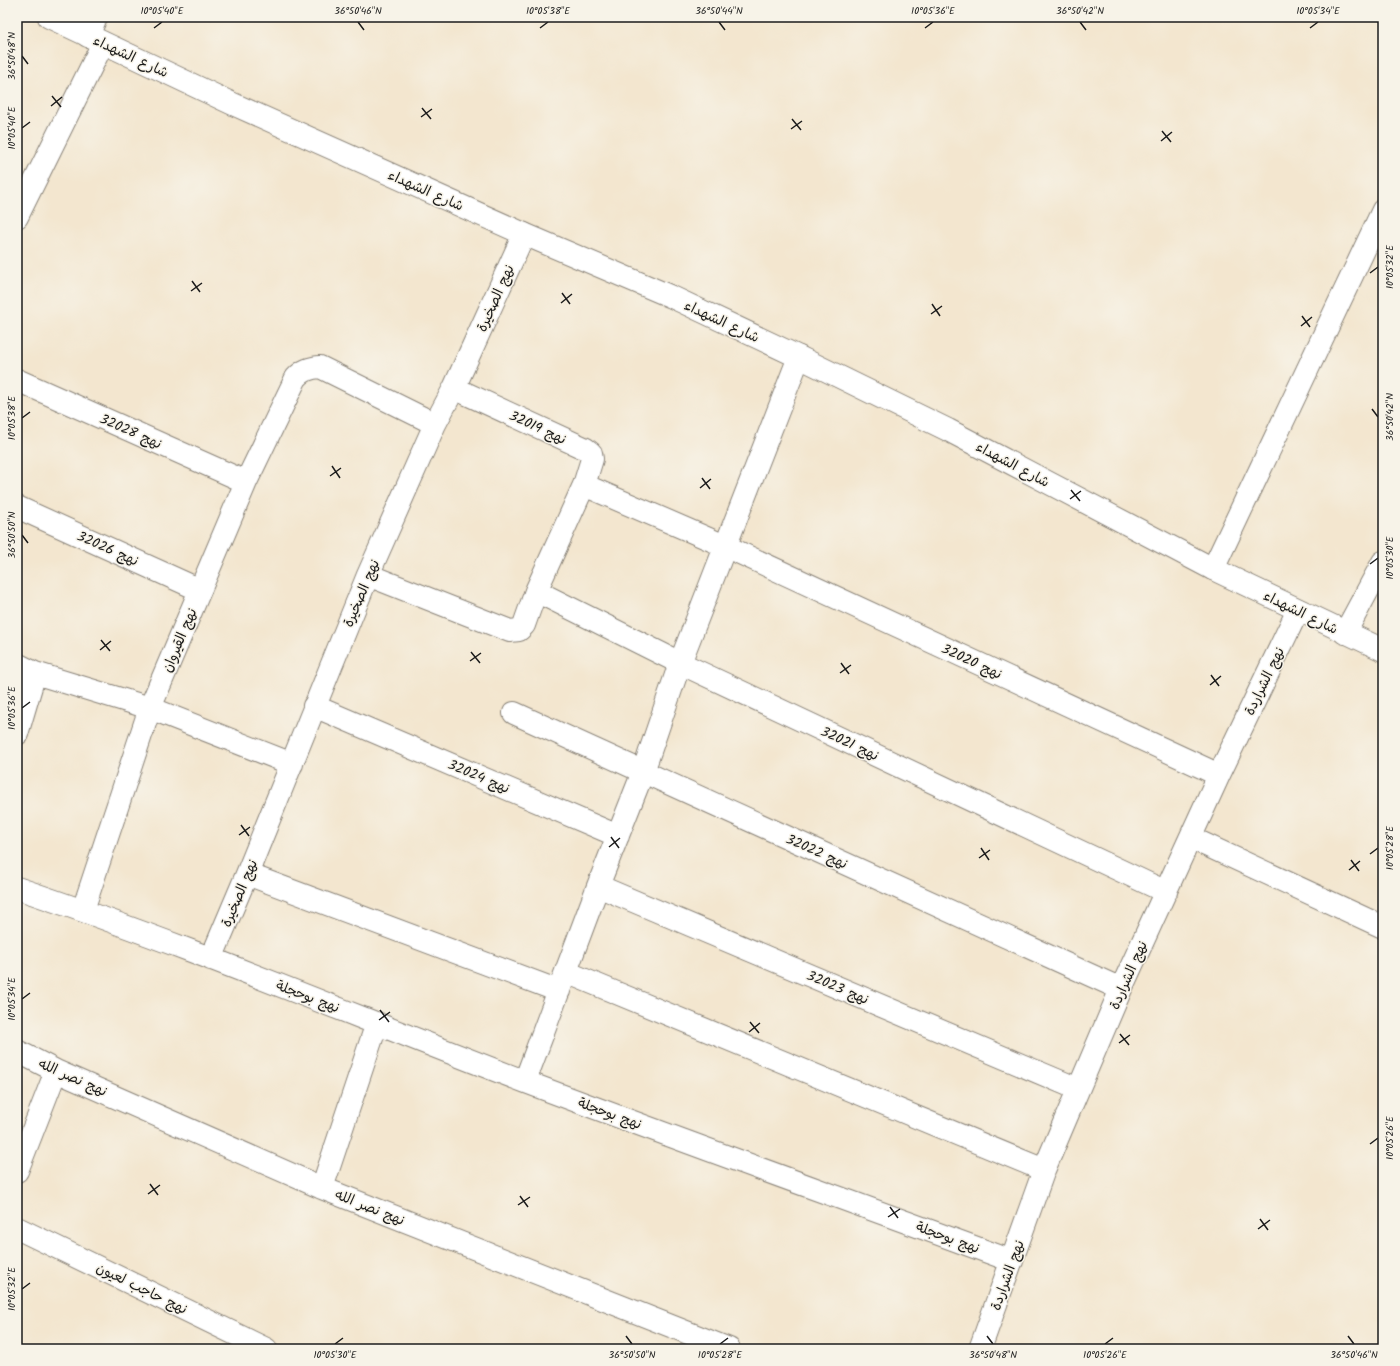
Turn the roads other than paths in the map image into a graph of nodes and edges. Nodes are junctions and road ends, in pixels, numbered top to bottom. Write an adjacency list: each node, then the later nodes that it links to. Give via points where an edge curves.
1 (49, 17): 2 (street, شارع الشهداء)
2 (96, 32): 4 (street); 5 (street, شارع الشهداء, via 233,104)
3 (1383, 210): 15 (street)
4 (17, 217)
5 (524, 234): 6 (street, شارع الشهداء, via 672,297); 8 (street, نهج الصخيرة)
6 (799, 357): 13 (street); 15 (street, شارع الشهداء, via 948,430)
7 (17, 380): 10 (street, نهج 32028)
8 (454, 388): 9 (street, نهج الصخيرة); 11 (street, نهج 32019, via 586,448 592,459)
9 (436, 424): 10 (street, نهج القيروان, via 320,367 311,368 296,378); 16 (street, نهج الصخيرة)
10 (246, 482): 17 (street, نهج القيروان)
11 (584, 485): 13 (street, نهج 32020); 18 (street, نهج 32019)
12 (17, 507): 17 (street, نهج 32026)
13 (725, 546): 22 (street); 30 (street, نهج 32020)
14 (1383, 562): 20 (street)
15 (1213, 569): 19 (street, شارع الشهداء)
16 (368, 574): 18 (street, نهج 32019, via 510,631 518,630 524,625); 24 (street, نهج الصخيرة)
17 (200, 590): 25 (street, نهج القيروان)
18 (536, 592): 22 (street, نهج 32021)
19 (1298, 610): 20 (street, شارع الشهداء); 30 (street, نهج الشراردة)
20 (1345, 633): 21 (street, شارع الشهداء)
21 (1383, 650)
22 (680, 663): 29 (street); 36 (street, نهج 32021)
23 (26, 669): 25 (street); 27 (street)
24 (314, 706): 28 (street, نهج الصخيرة); 31 (street, نهج 32024)
25 (150, 708): 28 (street); 37 (street, نهج القيروان)
26 (514, 713): 29 (street, نهج 32022)
27 (17, 734)
28 (292, 764): 33 (street, نهج الصخيرة)
29 (643, 772): 31 (street); 41 (street, نهج 32022)
30 (1219, 775): 32 (street, نهج الشراردة)
31 (618, 836): 34 (street)
32 (1191, 838): 36 (street, نهج الشراردة); 38 (street)
33 (247, 874): 39 (street, نهج الصخيرة); 40 (street)
34 (598, 886): 40 (street); 46 (street, نهج 32023)
35 (17, 888): 37 (street, نهج بوحجلة)
36 (1166, 892): 41 (street, نهج الشراردة)
37 (83, 910): 39 (street, نهج بوحجلة)
38 (1383, 927)
39 (210, 958): 42 (street, نهج بوحجلة)
40 (563, 981): 45 (street); 47 (street)
41 (1121, 989): 46 (street, نهج الشراردة)
42 (377, 1023): 45 (street, نهج بوحجلة); 49 (street)
43 (17, 1051): 44 (street, نهج نصر الله)
44 (56, 1071): 48 (street); 49 (street, نهج نصر الله)
45 (525, 1081): 51 (street, نهج بوحجلة)
46 (1078, 1088): 47 (street, نهج الشراردة)
47 (1044, 1170): 51 (street, نهج الشراردة)
48 (17, 1171)
49 (322, 1188): 53 (street, نهج نصر الله)
50 (17, 1228): 52 (street, نهج حاجب لعيون)
51 (1012, 1261): 54 (street, نهج الشراردة)
52 (266, 1349)
53 (729, 1349)
54 (980, 1349)

